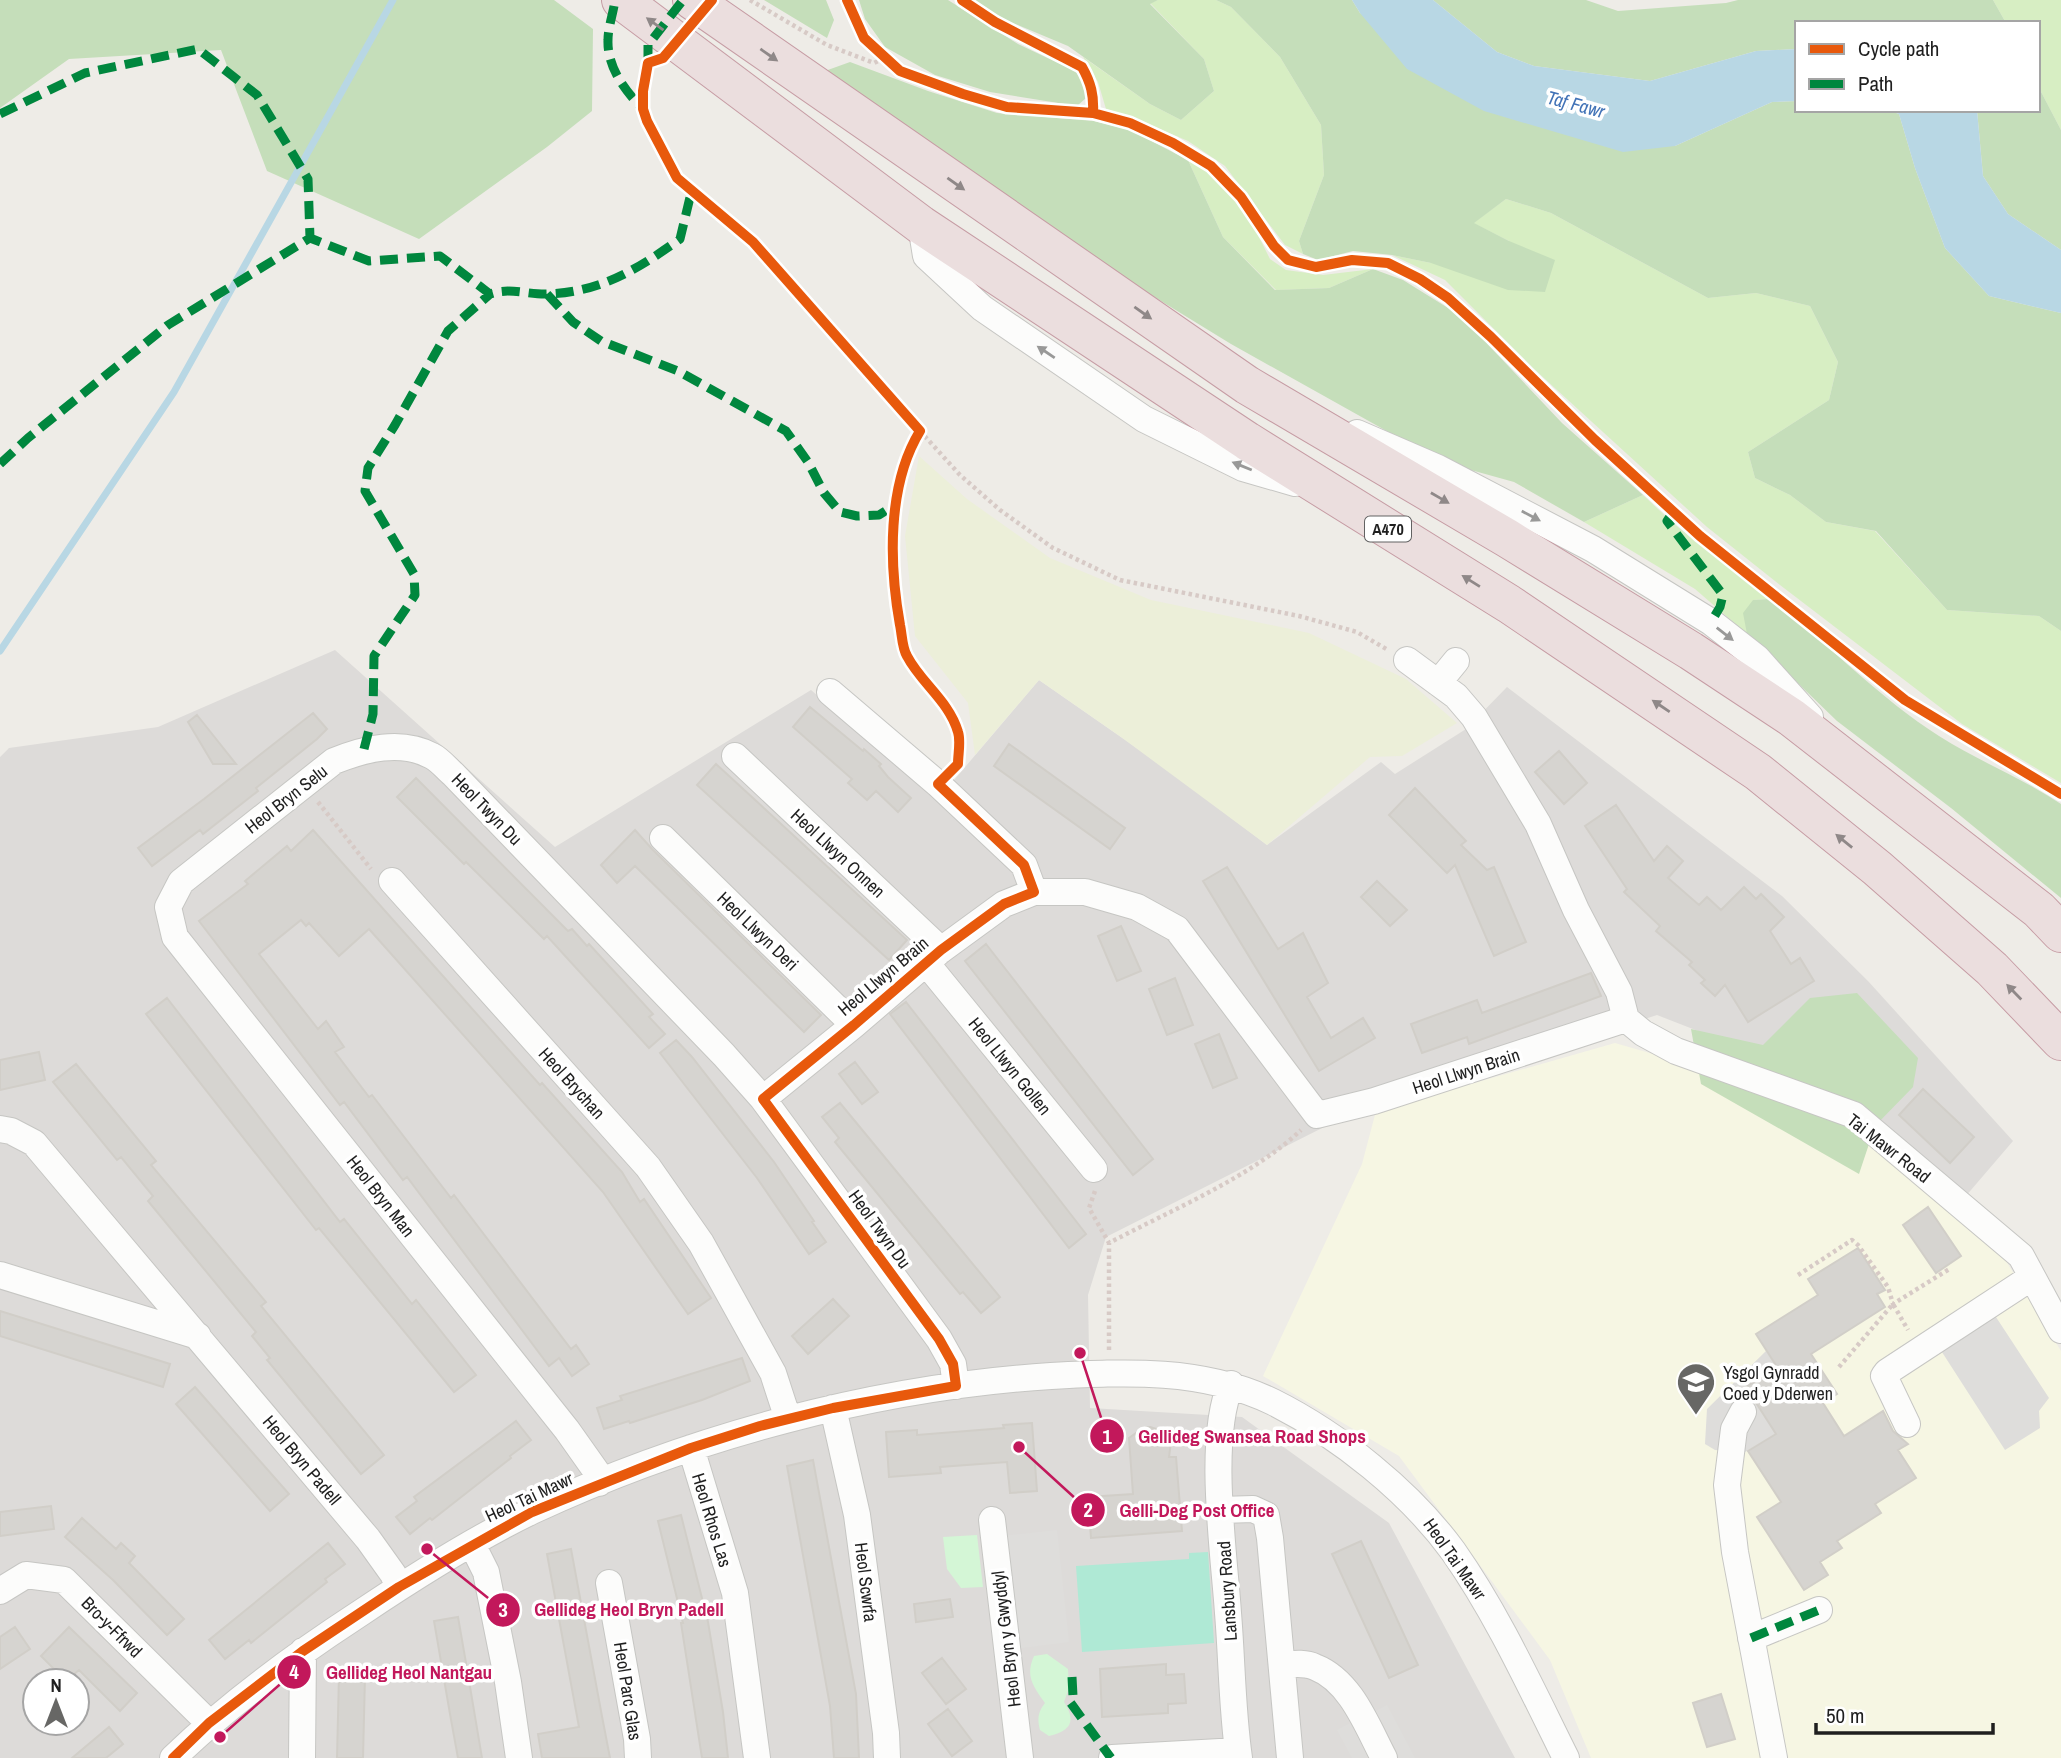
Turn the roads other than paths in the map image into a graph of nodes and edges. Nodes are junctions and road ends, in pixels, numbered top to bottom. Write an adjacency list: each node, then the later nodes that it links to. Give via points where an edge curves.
1 (621, 0): 17 (highway, A470, one-way to 1, via 1992,969 1758,772 1509,604 1247,441 920,225)
2 (702, 8): 13 (highway, one-way to 13, via 1247,385 1691,650 1791,717)
3 (1407, 660): 5 (street)
4 (1456, 661): 5 (street)
5 (1438, 683): 15 (street, via 1474,717 1538,824 1619,992)
6 (830, 692): 11 (street, via 1024,865)
7 (432, 756): 12 (street, Heol Bryn Selu, via 401,747 363,750 334,761 181,882); 18 (street, Heol Twyn Du)
8 (735, 756): 14 (street, Heol Llwyn Onnen)
9 (663, 838): 16 (street, Heol Llwyn Deri)
10 (392, 881): 29 (street, Heol Brychan, via 648,1167 701,1243 773,1373)
11 (1034, 892): 14 (street, Heol Llwyn Brain, via 1004,904); 15 (street, Heol Llwyn Brain, via 1085,892 1137,907 1177,929 1317,1115 1374,1101)
12 (168, 907): 32 (street, Heol Bryn Man, via 175,937 567,1430 596,1471)
13 (2061, 933)
14 (934, 957): 16 (street, Heol Llwyn Brain); 20 (street, Heol Llwyn Gollen)
15 (1626, 1019): 22 (street, Tai Mawr Road, via 1676,1051 1854,1115 2021,1256)
16 (854, 1025): 18 (street, Heol Llwyn Brain)
17 (2061, 1041)
18 (763, 1098): 26 (street, Heol Twyn Du, via 939,1339 953,1364)
19 (0, 1129): 24 (street, Heol Bryn Padell, via 34,1143)
20 (1094, 1169)
21 (0, 1275): 24 (street)
22 (2032, 1277): 23 (street, Tai Mawr Road); 30 (street, via 1887,1372 1884,1377)
23 (2061, 1330)
24 (198, 1336): 37 (street, Heol Bryn Padell, via 368,1539)
25 (1231, 1384): 26 (street, Heol Tai Mawr, via 1170,1374 1111,1373); 33 (street, Lansbury Road, via 1220,1437); 55 (street, Heol Tai Mawr, via 1320,1428 1362,1458 1423,1515 1488,1607)
26 (956, 1386): 27 (street, Heol Tai Mawr)
27 (833, 1408): 29 (street, Heol Tai Mawr); 50 (street, Heol Scwrfa, via 858,1515)
28 (1743, 1412): 40 (street, via 1734,1429 1727,1485)
29 (789, 1419): 31 (street, Heol Tai Mawr)
30 (1907, 1424)
31 (691, 1448): 32 (street, Heol Tai Mawr); 49 (street, Heol Rhos Las, via 735,1593)
32 (599, 1483): 35 (street, Heol Tai Mawr, via 532,1511)
33 (1221, 1510): 42 (street, via 1253,1509 1266,1515); 44 (street, Lansbury Road)
34 (992, 1520): 51 (street, Heol Bryn y Gwyddyl)
35 (472, 1544): 37 (street, Heol Tai Mawr); 47 (street, via 486,1572)
36 (609, 1583): 48 (street, Heol Parc Glas)
37 (399, 1587): 41 (street, Heol Tai Mawr)
38 (0, 1591): 43 (street, Bro-y-Ffrwd, via 26,1575 64,1580)
39 (1819, 1610): 40 (street)
40 (1751, 1638): 56 (street)
41 (303, 1651): 43 (street, Heol Tai Mawr); 46 (street)
42 (1282, 1665): 53 (street); 54 (street, via 1315,1667 1333,1678 1354,1701)
43 (209, 1723): 45 (street, Heol Tai Mawr)
44 (1238, 1754): 52 (street)
45 (173, 1758)
46 (302, 1758)
47 (519, 1758)
48 (638, 1758)
49 (757, 1758)
50 (887, 1758)
51 (1020, 1758)
52 (1112, 1758)
53 (1290, 1758)
54 (1384, 1758)
55 (1566, 1758)
56 (1774, 1758)

